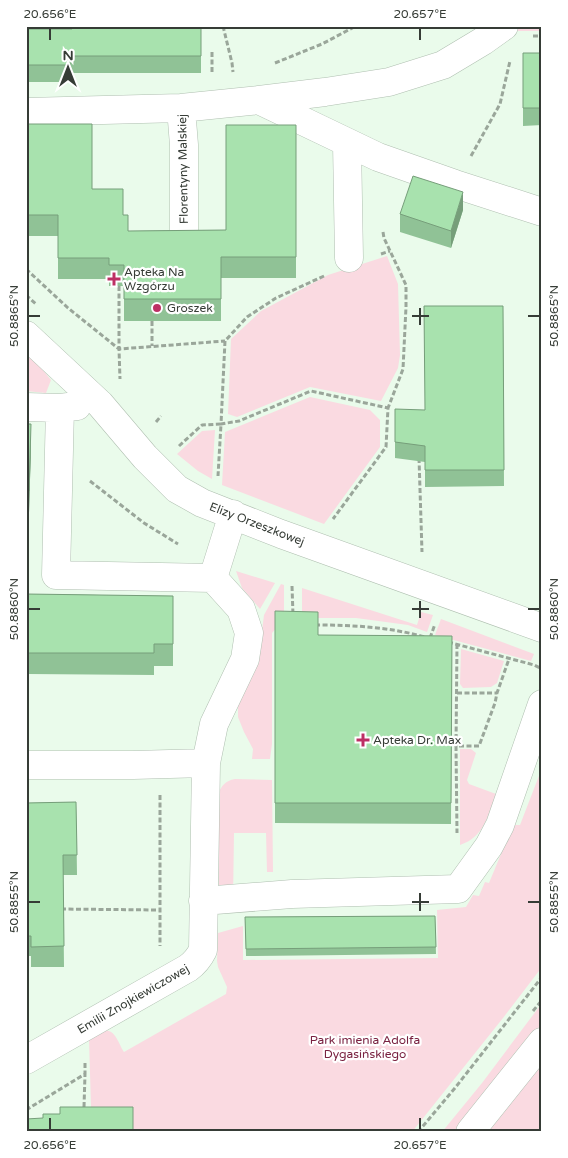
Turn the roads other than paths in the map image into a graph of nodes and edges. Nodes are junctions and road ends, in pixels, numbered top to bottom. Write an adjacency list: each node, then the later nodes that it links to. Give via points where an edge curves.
1 (504, 26): 2 (street, via 443,65 389,82)
2 (259, 100): 3 (street); 5 (street)
3 (181, 108): 4 (street); 7 (street, Florentyny Malskiej)
4 (26, 112)
5 (347, 142): 6 (street, via 378,157); 8 (street)
6 (542, 212)
7 (184, 230)
8 (349, 258)
9 (26, 335): 10 (street, Elizy Orzeszkowej)
10 (100, 404): 12 (street); 13 (street, Elizy Orzeszkowej, via 177,489 202,503)
11 (26, 407): 12 (street)
12 (60, 408): 14 (street, via 56,575)
13 (233, 514): 14 (street); 15 (street, Elizy Orzeszkowej)
14 (215, 574): 17 (street, Emilii Znojkiewiczowej, via 241,609 249,633 245,658 214,724)
15 (542, 628)
16 (542, 704): 19 (street, via 500,825 458,889 292,894)
17 (206, 763): 18 (street); 19 (street, Emilii Znojkiewiczowej)
18 (26, 765)
19 (203, 901): 21 (street, Emilii Znojkiewiczowej, via 203,950 194,964)
20 (542, 1042): 22 (street)
21 (26, 1060)
22 (470, 1132)

